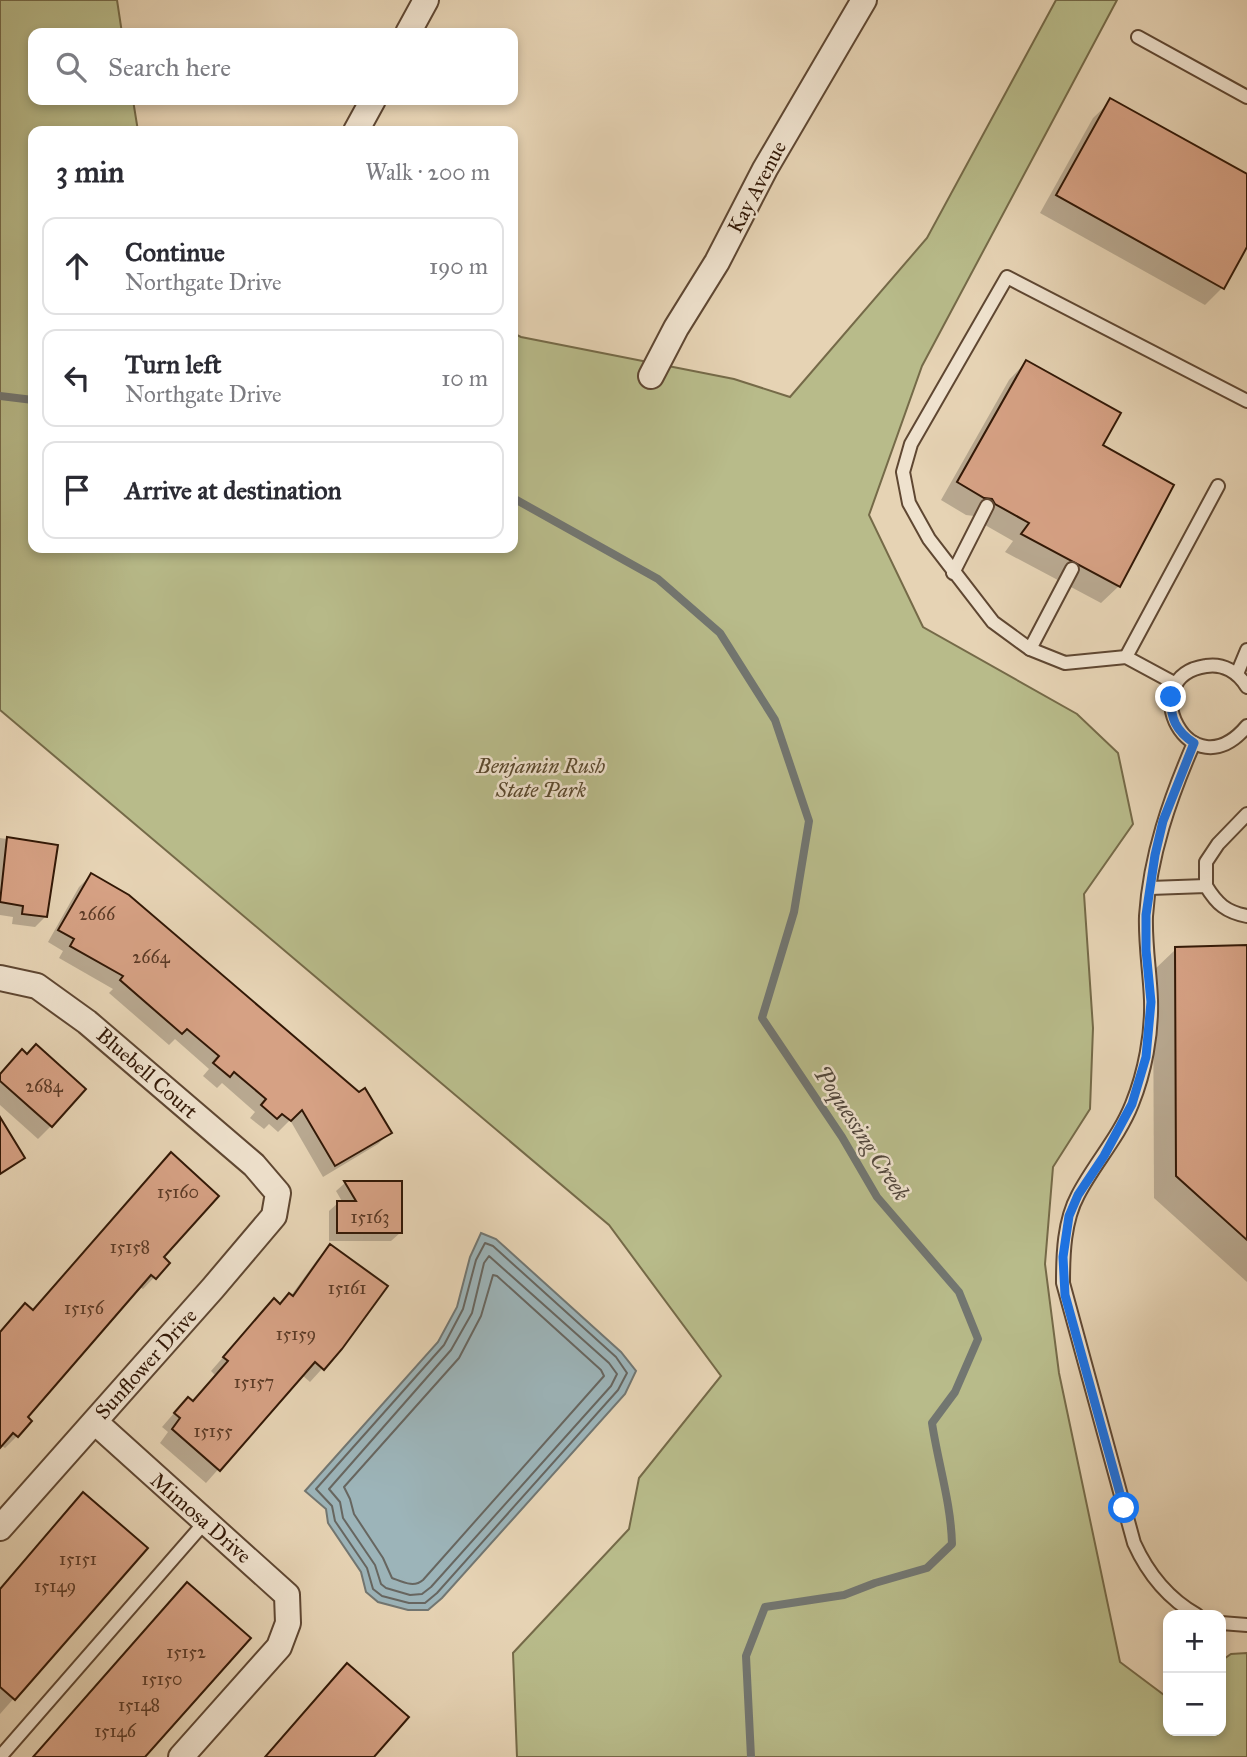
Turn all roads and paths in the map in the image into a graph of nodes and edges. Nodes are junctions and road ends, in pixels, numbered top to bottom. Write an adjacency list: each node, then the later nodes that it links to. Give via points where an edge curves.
1 (426, 0): 3 (street)
2 (864, 0): 8 (street, Kay Avenue)
3 (411, 28)
4 (1138, 37): 5 (lane)
5 (1247, 97)
6 (370, 105): 7 (street)
7 (359, 126)
8 (651, 376)
9 (1247, 401): 13 (lane, via 1007,277 911,444 903,472 909,503)
10 (1218, 486): 16 (lane)
11 (987, 506): 13 (lane)
12 (1072, 569): 14 (lane)
13 (953, 573): 14 (lane, via 993,622)
14 (1030, 649): 16 (lane, via 1065,663)
15 (1247, 650): 17 (lane)
16 (1126, 657): 18 (lane)
17 (1237, 674): 18 (lane, via 1225,667 1198,667); 19 (lane)
18 (1177, 684): 22 (lane, via 1170,710 1182,735)
19 (1247, 687)
20 (1247, 726): 21 (lane)
21 (1243, 741): 22 (lane, via 1217,746)
22 (1194, 743): 25 (lane, via 1163,821)
23 (1247, 814): 24 (lane, via 1206,862)
24 (1206, 886): 25 (lane); 26 (lane, via 1217,905)
25 (1150, 888): 32 (lane, via 1146,950 1151,1002 1146,1057 1132,1104 1069,1216 1063,1283 1134,1543 1164,1591)
26 (1247, 916)
27 (0, 978): 28 (street, Bluebell Court, via 37,986 87,1022 254,1165)
28 (278, 1193): 29 (street, Sunflower Drive, via 274,1216)
29 (94, 1422): 30 (street, Mimosa Drive); 31 (street, Sunflower Drive)
30 (205, 1522): 35 (lane); 36 (street, Mimosa Drive, via 288,1595 288,1623 279,1647)
31 (0, 1528)
32 (1190, 1610)
33 (1226, 1623): 34 (lane)
34 (1247, 1625)
35 (1, 1757)
36 (181, 1757)

